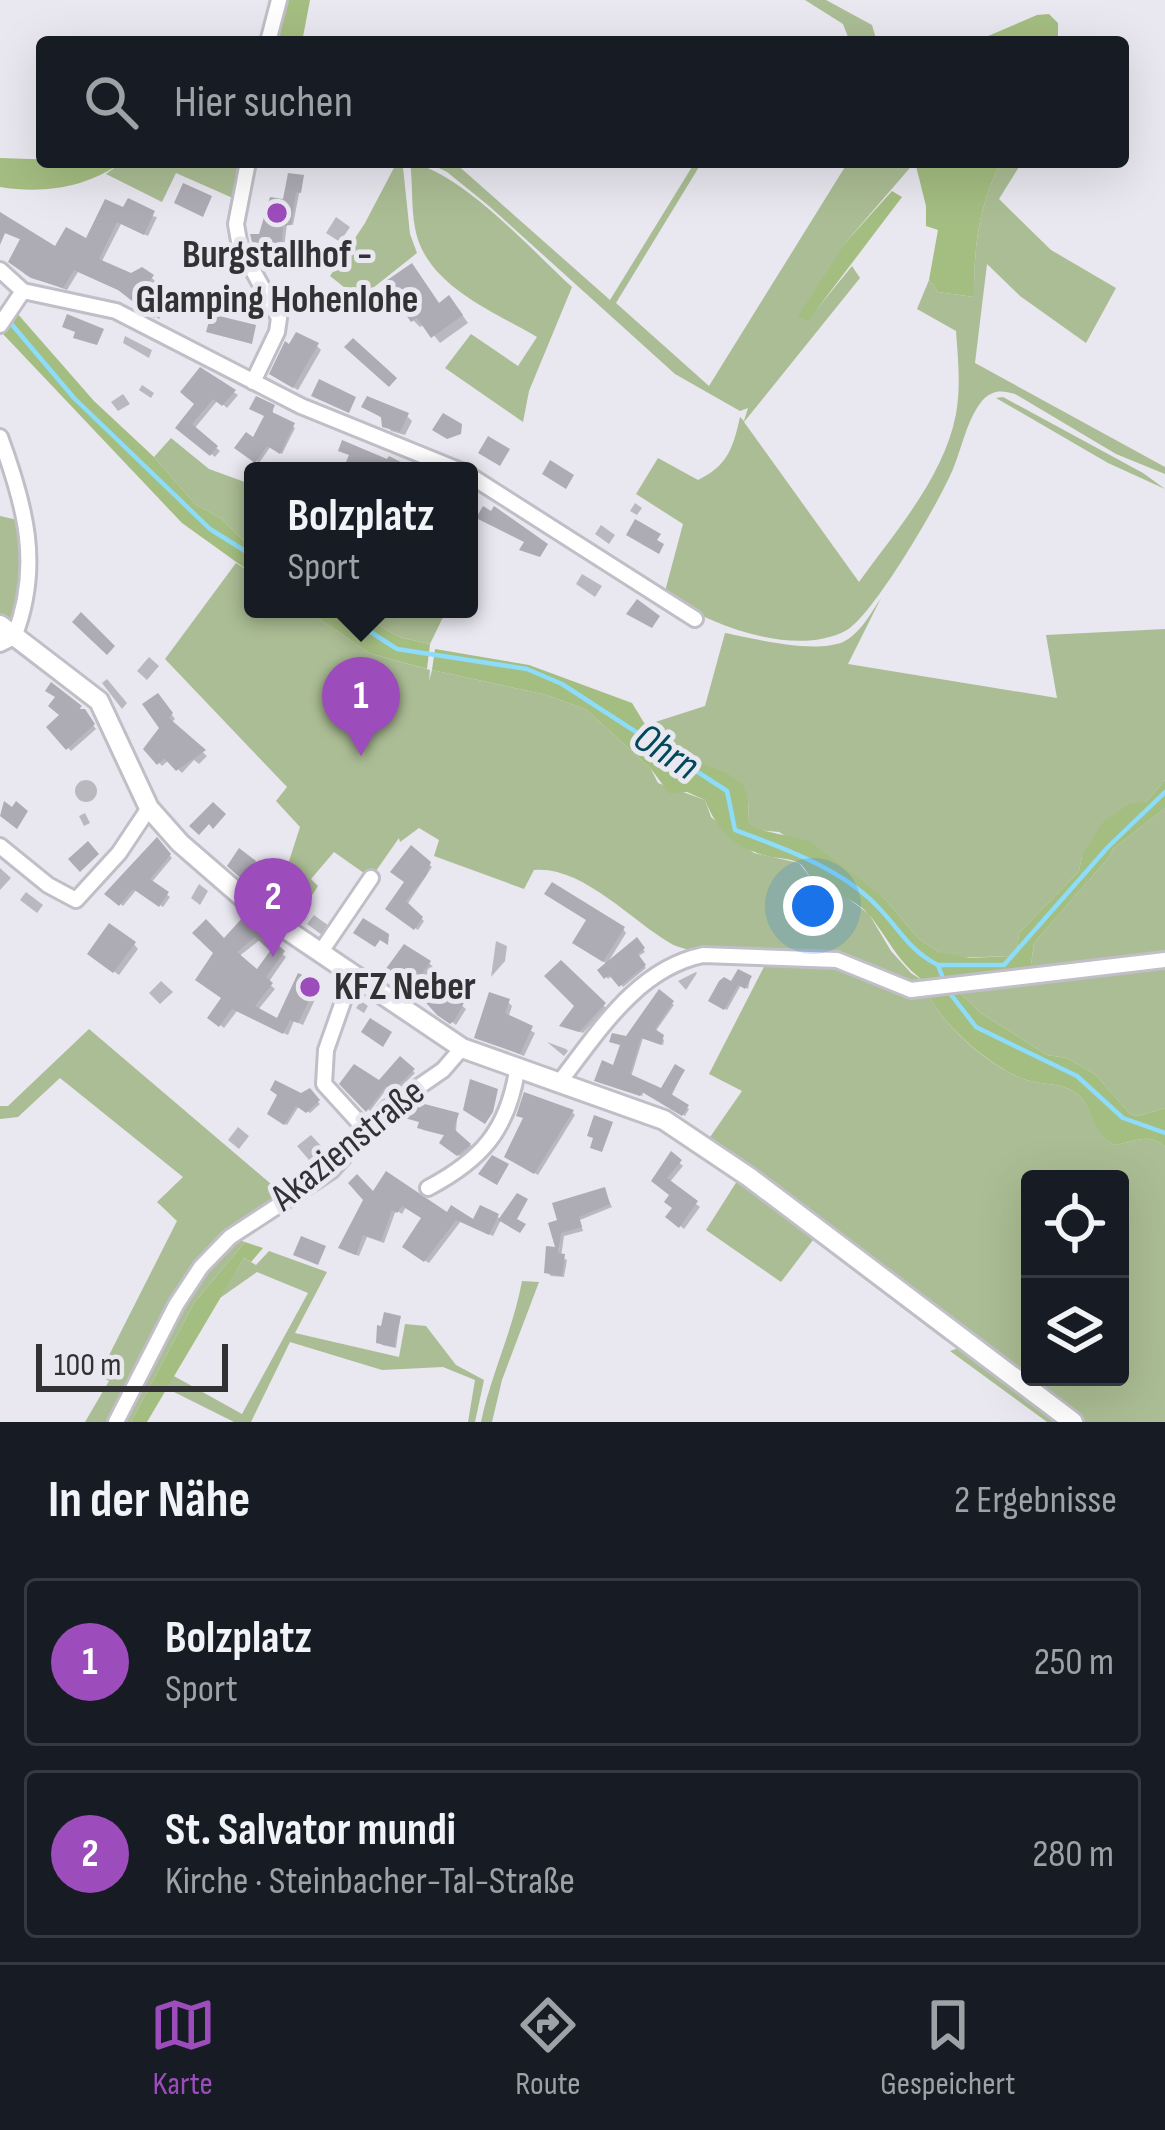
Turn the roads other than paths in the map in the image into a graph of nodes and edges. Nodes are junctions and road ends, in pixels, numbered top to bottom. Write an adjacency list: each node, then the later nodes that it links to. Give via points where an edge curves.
1 (279, 0): 2 (street)
2 (269, 36)
3 (247, 168): 7 (street, via 240,247 279,318)
4 (0, 270): 5 (street)
5 (23, 291): 6 (street); 7 (street, via 116,311)
6 (0, 326)
7 (253, 382): 9 (street)
8 (0, 437): 12 (street, via 28,522 21,620)
9 (440, 462)
10 (478, 482): 11 (street)
11 (695, 619)
12 (5, 636): 13 (main road, via 99,701)
13 (149, 808): 14 (street, via 76,899); 16 (main road, via 250,904)
14 (0, 845)
15 (370, 878): 16 (street)
16 (320, 953): 18 (main road)
17 (1165, 960): 21 (street, via 934,990 896,987 817,957 684,959 629,994)
18 (352, 976): 19 (main road); 22 (street, via 326,1050 324,1084)
19 (462, 1048): 20 (main road); 22 (street, Akazienstraße)
20 (518, 1071): 21 (main road); 23 (street, via 496,1135 463,1170)
21 (557, 1084): 25 (main road, via 664,1120)
22 (365, 1129): 24 (street, Akazienstraße, via 331,1171 230,1237 201,1267)
23 (428, 1188)
24 (116, 1422)
25 (1073, 1422)

